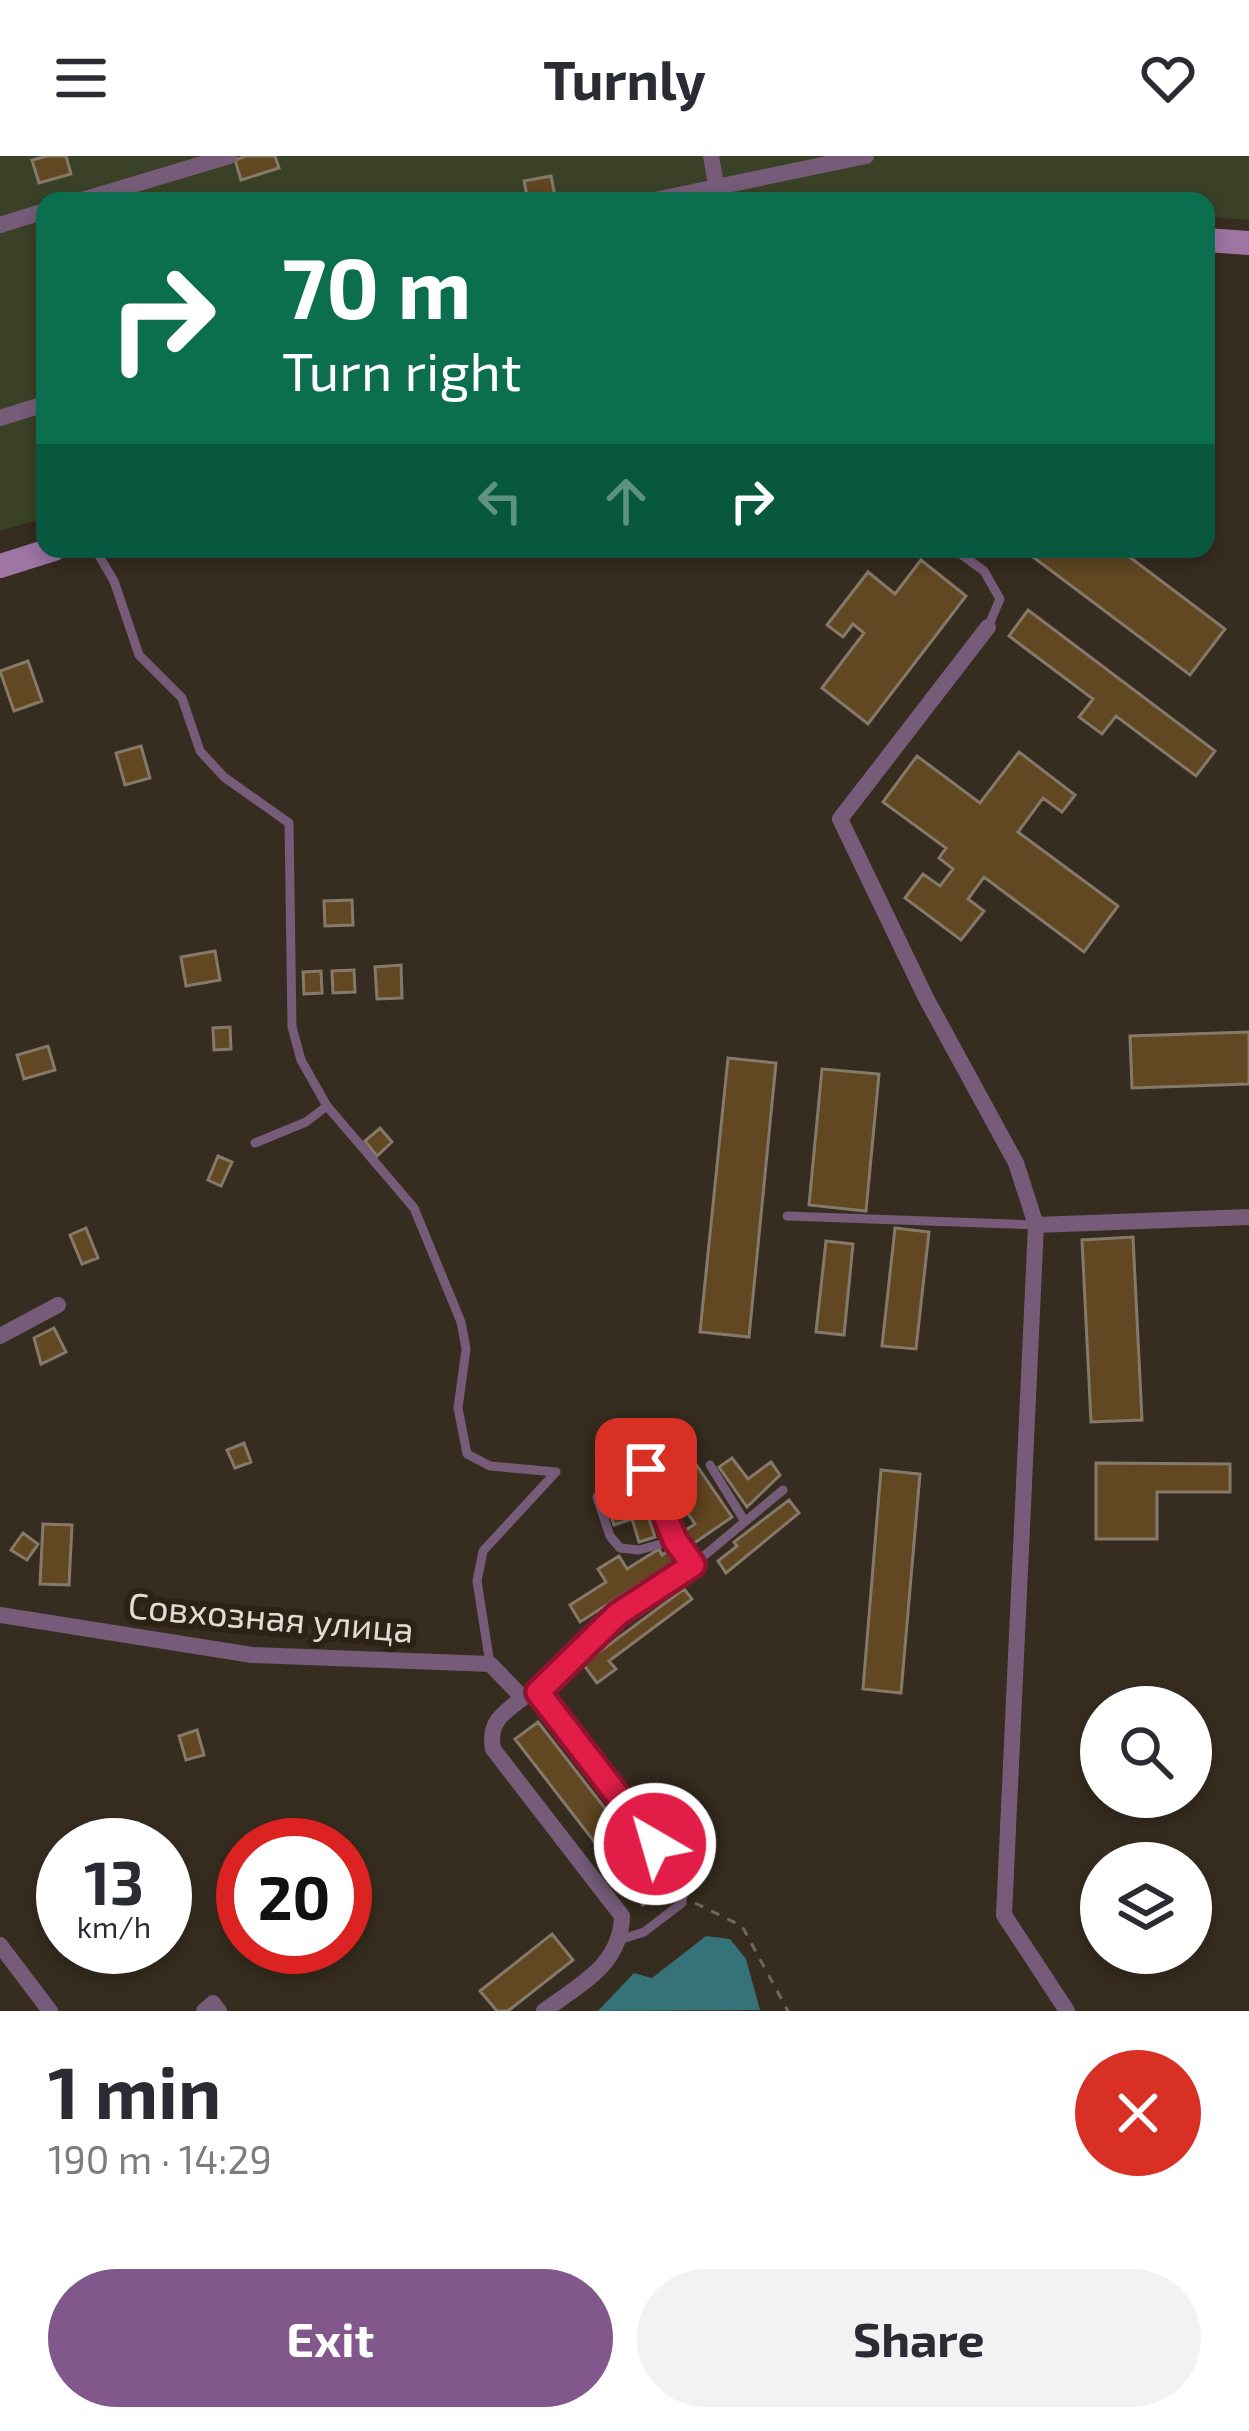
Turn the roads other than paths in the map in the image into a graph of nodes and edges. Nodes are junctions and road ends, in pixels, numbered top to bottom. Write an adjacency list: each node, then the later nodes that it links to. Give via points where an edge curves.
1 (229, 156): 4 (street)
2 (711, 156): 5 (street)
3 (866, 156): 6 (street)
4 (109, 192)
5 (718, 192)
6 (726, 192)
7 (36, 214): 8 (street)
8 (0, 224)
9 (1215, 241): 10 (main road)
10 (1249, 243)
11 (36, 407): 12 (street)
12 (0, 418)
13 (36, 554): 16 (main road)
14 (100, 558): 18 (lane, via 139,655 182,698 200,751 289,823 292,1027)
15 (966, 558): 17 (lane, via 1000,599)
16 (0, 566)
17 (988, 626): 22 (street, via 840,820 1016,1163)
18 (326, 1106): 19 (lane); 33 (lane, via 414,1208 461,1322 458,1408 467,1454 490,1466 556,1472 483,1551 477,1581)
19 (256, 1143)
20 (788, 1216): 22 (lane)
21 (1249, 1217): 22 (street)
22 (1036, 1226): 41 (street, via 1004,1915)
23 (58, 1305): 24 (street)
24 (0, 1336)
25 (710, 1465): 29 (lane)
26 (646, 1469): 30 (lane)
27 (784, 1490): 29 (lane)
28 (597, 1497): 30 (lane, via 620,1548)
29 (744, 1520): 31 (lane)
30 (675, 1540): 31 (lane)
31 (693, 1565): 34 (lane, via 618,1614)
32 (0, 1616): 33 (street, Совхозная улица, via 253,1654)
33 (490, 1664): 34 (street)
34 (531, 1695): 35 (street, via 497,1718 493,1749 622,1916); 35 (lane, via 684,1881 682,1903)
35 (622, 1939): 40 (street, via 612,1959)
36 (0, 1946): 37 (street)
37 (50, 2011)
38 (204, 2011): 39 (street, via 213,2003)
39 (219, 2011)
40 (544, 2011)
41 (1067, 2011)

